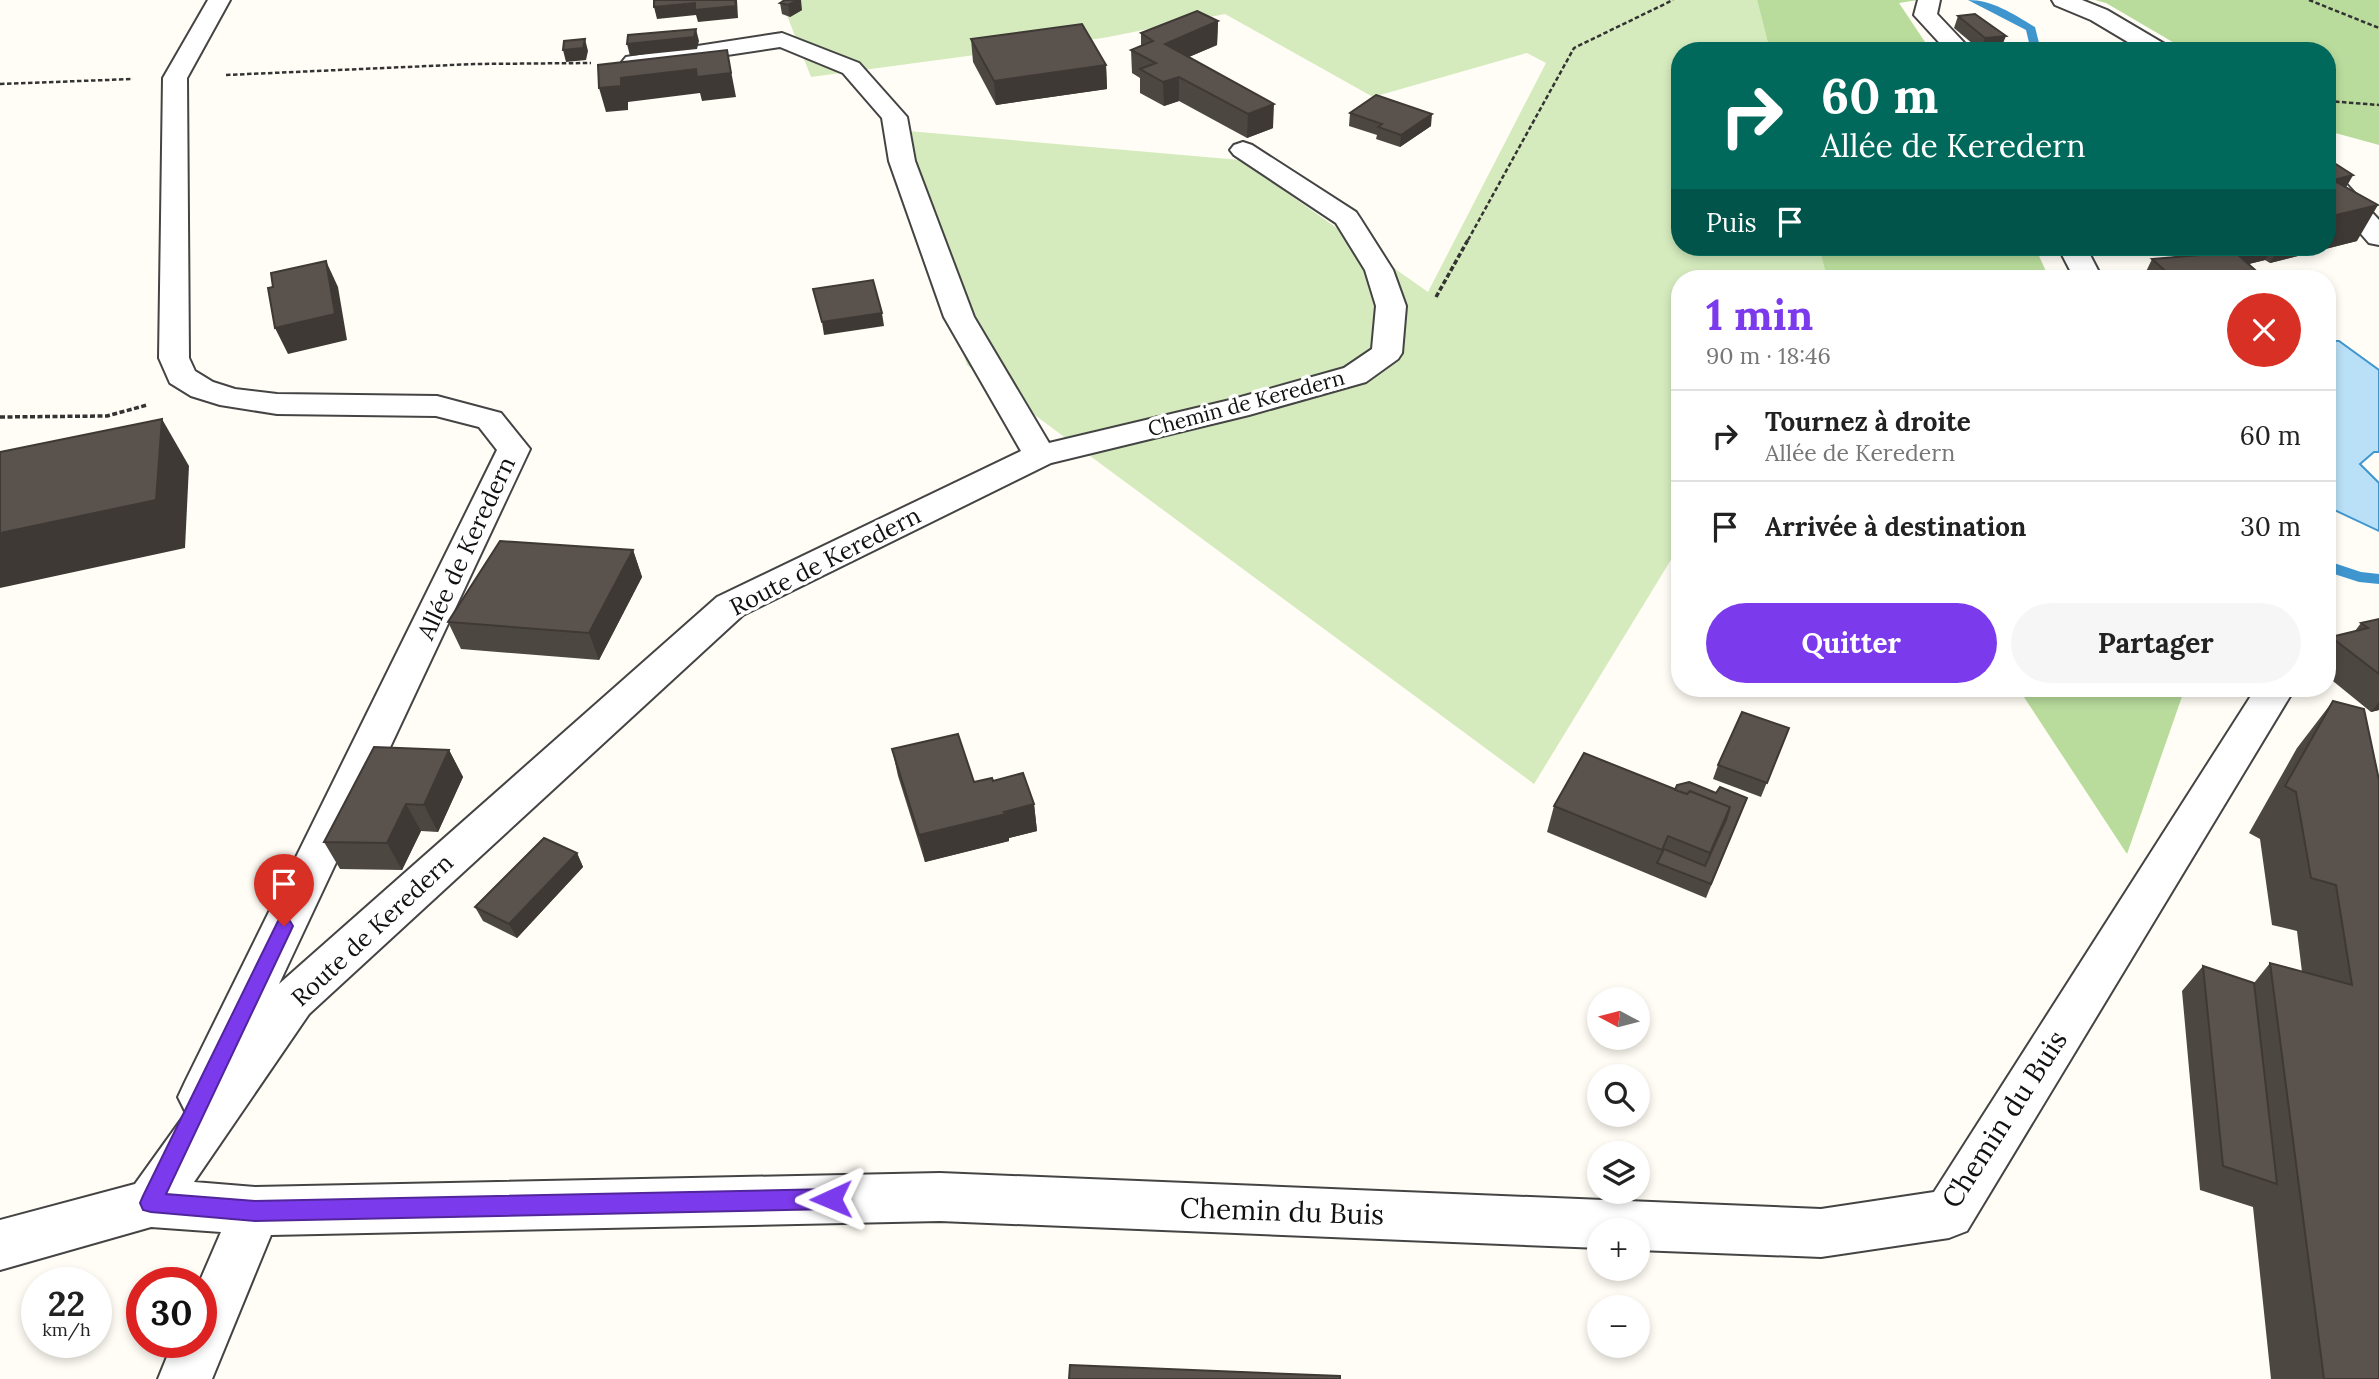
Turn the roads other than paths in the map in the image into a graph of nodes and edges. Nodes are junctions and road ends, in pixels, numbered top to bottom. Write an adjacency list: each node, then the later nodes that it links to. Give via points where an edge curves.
1 (219, 0): 12 (street, Allée de Keredern, via 175,78 174,358 181,376 231,398 277,404 437,406 490,420 514,449)
2 (1929, 0): 4 (street, via 1925,15)
3 (2063, 0): 5 (street)
4 (1951, 42)
5 (2145, 42)
6 (634, 62): 10 (street, via 782,40 851,68 894,117 902,161 959,317)
7 (1242, 150): 10 (street, Chemin de Keredern, via 1346,218 1379,270 1391,306 1387,353 1355,374 1238,408)
8 (2336, 189): 9 (street)
9 (2379, 237)
10 (1040, 455): 12 (street, Route de Keredern, via 730,606 293,1000)
11 (2270, 697): 13 (street, Chemin du Buis, via 1948,1214 1821,1233 940,1197)
12 (151, 1203): 13 (street, Chemin du Buis); 14 (street, Chemin du Buis)
13 (255, 1211): 15 (street)
14 (0, 1245)
15 (217, 1303)
16 (195, 1358): 17 (street)
17 (186, 1379)

